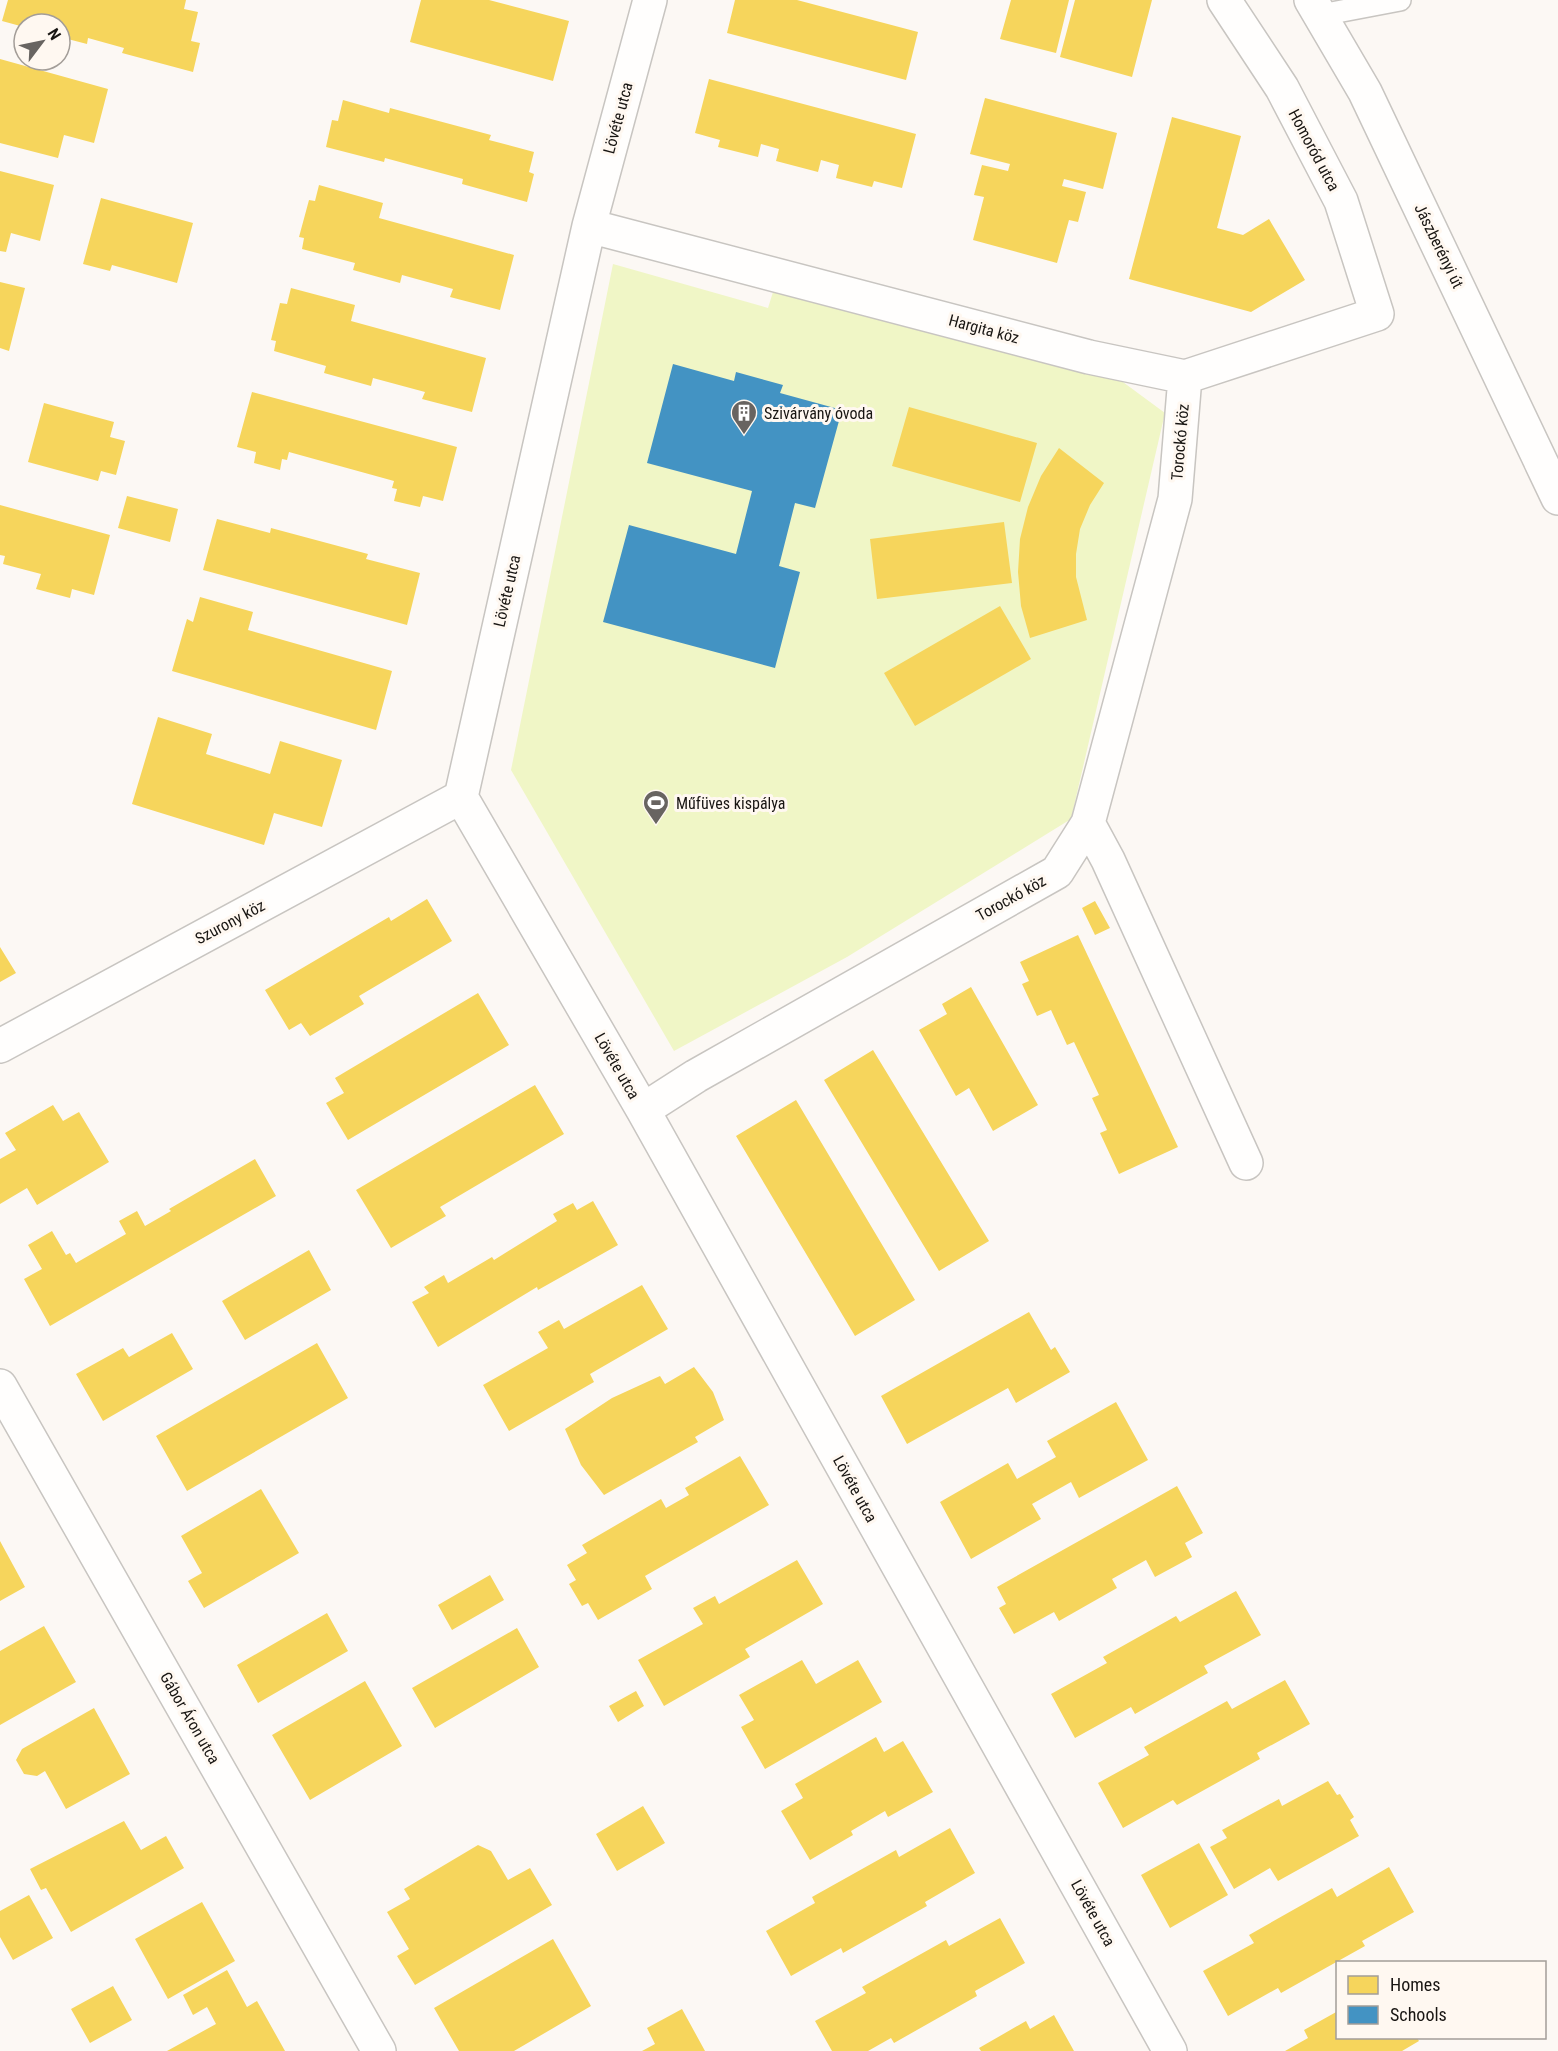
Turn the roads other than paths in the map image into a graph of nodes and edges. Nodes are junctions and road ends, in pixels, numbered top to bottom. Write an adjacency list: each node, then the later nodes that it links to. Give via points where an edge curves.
1 (650, 0): 5 (street, Lövéte utca)
2 (1224, 0): 6 (street, Homoród utca, via 1282,88 1341,201)
3 (1400, 0): 4 (lane)
4 (1316, 8): 8 (street, Jászberényi út, via 1369,101)
5 (589, 226): 7 (street, Hargita köz, via 1089,357); 9 (street, Lövéte utca)
6 (1377, 314): 7 (street, Hargita köz)
7 (1185, 377): 10 (street, Torockó köz, via 1175,499)
8 (1558, 498)
9 (461, 797): 11 (street, Szurony köz); 12 (street, Lövéte utca)
10 (1088, 823): 12 (street, Torockó köz, via 1057,872 696,1076); 13 (street)
11 (0, 1046)
12 (643, 1110): 16 (street, Lövéte utca)
13 (1246, 1162)
14 (0, 1386): 15 (street, Gábor Áron utca)
15 (379, 2051)
16 (1170, 2051)

